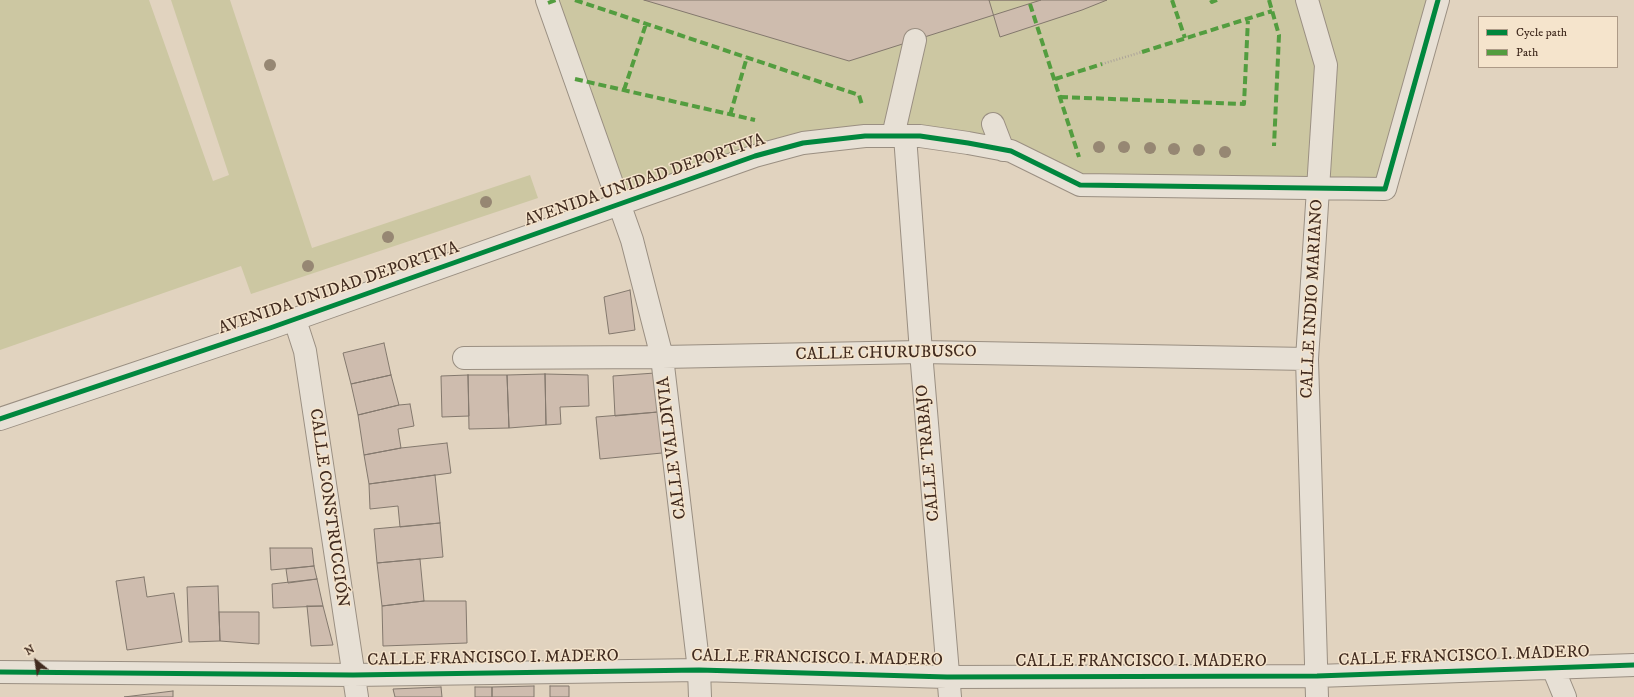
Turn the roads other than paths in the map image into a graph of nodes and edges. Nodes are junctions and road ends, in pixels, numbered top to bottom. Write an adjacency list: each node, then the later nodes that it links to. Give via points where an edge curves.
1 (547, 0): 9 (street, CALLE VALDIVIA)
2 (1307, 0): 8 (street, via 1326,65)
3 (1438, 0): 8 (street, CALLE INDIO MARIANO, via 1385,190)
4 (915, 40): 6 (street, CALLE TRABAJO)
5 (993, 124): 7 (street)
6 (899, 136): 7 (street, AVENIDA UNIDAD DEPORTIVA, via 920,136); 9 (street, AVENIDA UNIDAD DEPORTIVA, via 865,136 803,143 755,156); 11 (street, CALLE TRABAJO)
7 (1003, 150): 8 (street, AVENIDA UNIDAD DEPORTIVA, via 1011,151 1080,185)
8 (1318, 189): 14 (street, CALLE INDIO MARIANO)
9 (619, 204): 10 (street, AVENIDA UNIDAD DEPORTIVA); 13 (street, CALLE VALDIVIA, via 632,240)
10 (295, 320): 15 (street, AVENIDA UNIDAD DEPORTIVA); 20 (street, CALLE CONSTRUCCIÓN, via 305,351)
11 (921, 352): 13 (street, CALLE CHURUBUSCO); 14 (street, CALLE CHURUBUSCO); 22 (street, CALLE TRABAJO)
12 (464, 358): 13 (street, CALLE CHURUBUSCO)
13 (662, 358): 18 (street, CALLE VALDIVIA)
14 (1307, 359): 21 (street, CALLE INDIO MARIANO)
15 (0, 419)
16 (1634, 665): 17 (street, CALLE FRANCISCO I. MADERO)
17 (1553, 668): 21 (street, CALLE FRANCISCO I. MADERO); 26 (street)
18 (699, 670): 20 (street, CALLE FRANCISCO I. MADERO); 22 (street, CALLE FRANCISCO I. MADERO); 24 (street, CALLE VALDIVIA)
19 (0, 672): 20 (street, CALLE FRANCISCO I. MADERO)
20 (353, 675): 23 (street, CALLE CONSTRUCCIÓN)
21 (1317, 676): 22 (street, CALLE FRANCISCO I. MADERO); 25 (street, CALLE INDIO MARIANO)
22 (948, 687)
23 (357, 697)
24 (700, 697)
25 (1317, 697)
26 (1565, 697)

